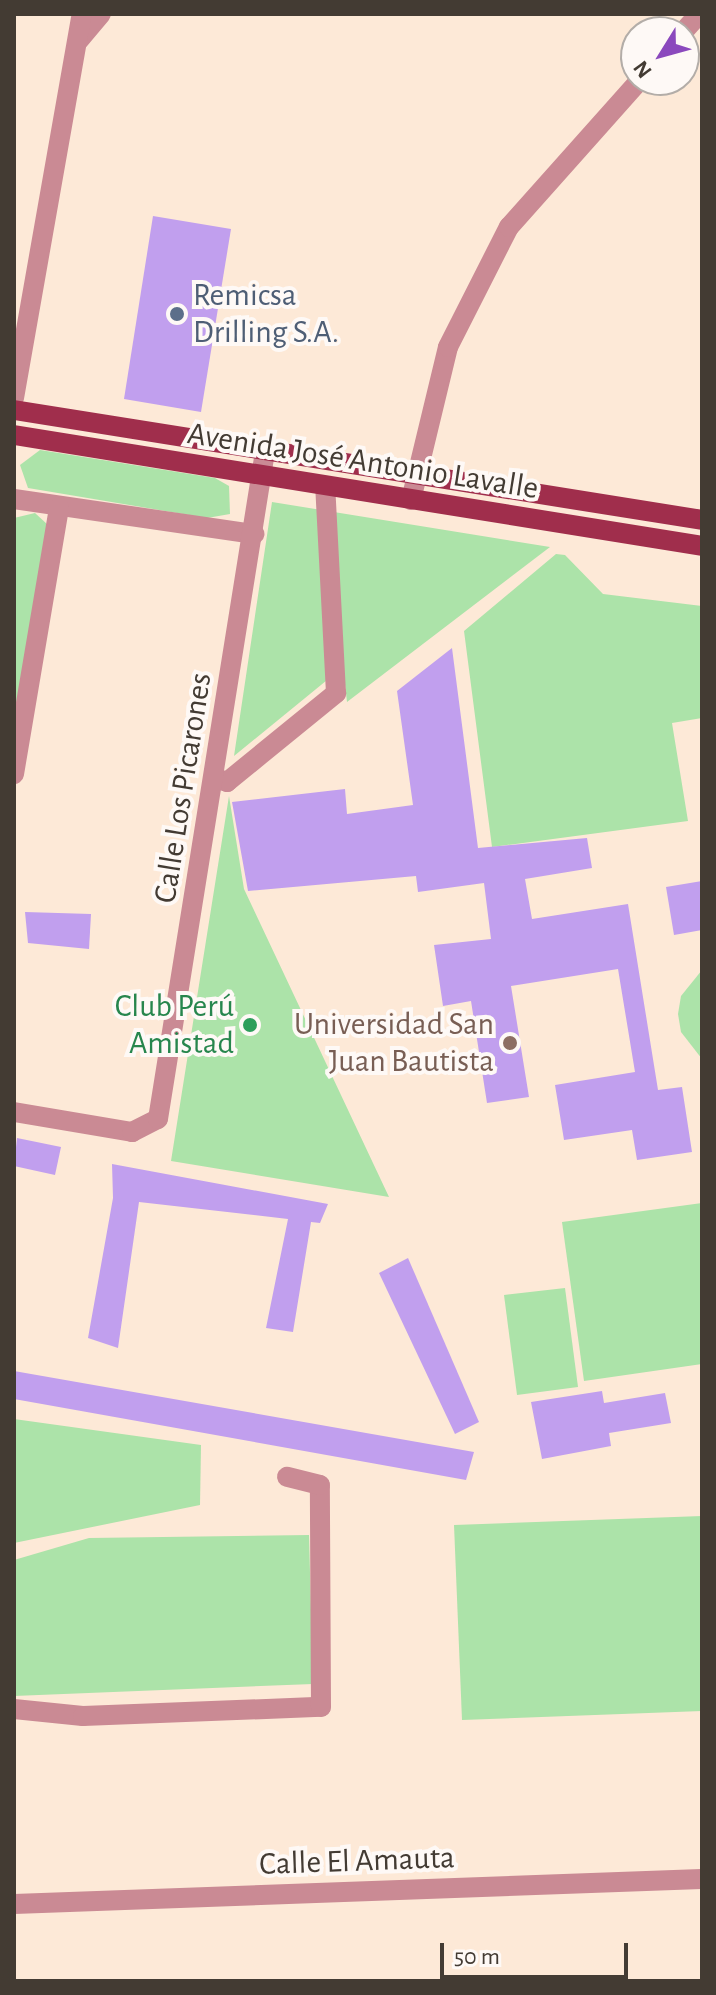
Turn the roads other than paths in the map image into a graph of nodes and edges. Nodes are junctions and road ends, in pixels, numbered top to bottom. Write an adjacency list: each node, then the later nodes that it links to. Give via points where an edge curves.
1 (82, 14): 3 (street)
2 (101, 14): 3 (street)
3 (79, 40): 5 (street)
4 (626, 96): 10 (street, via 509,227 448,347)
5 (14, 398)
6 (14, 410): 8 (main road, Avenida José Antonio Lavalle)
7 (14, 435): 9 (main road, Avenida José Antonio Lavalle)
8 (265, 452): 9 (street, Calle Los Picarones); 10 (main road, Avenida José Antonio Lavalle)
9 (262, 474): 11 (main road, Avenida José Antonio Lavalle); 16 (street, Calle Los Picarones)
10 (414, 479): 13 (street); 15 (main road, Avenida José Antonio Lavalle)
11 (325, 486): 13 (main road, Avenida José Antonio Lavalle); 19 (street, via 336,693 227,782)
12 (14, 499): 14 (street)
13 (411, 500): 17 (main road, Avenida José Antonio Lavalle)
14 (59, 508): 16 (street); 18 (street)
15 (702, 520)
16 (254, 534): 19 (street, Calle Los Picarones)
17 (702, 546)
18 (14, 774)
19 (215, 778): 20 (street, Calle Los Picarones, via 158,1119 148,1130)
20 (14, 1112)
21 (287, 1477): 22 (street, via 320,1485 321,1707 83,1716)
22 (14, 1709)
23 (702, 1879): 24 (street, Calle El Amauta)
24 (14, 1904)

